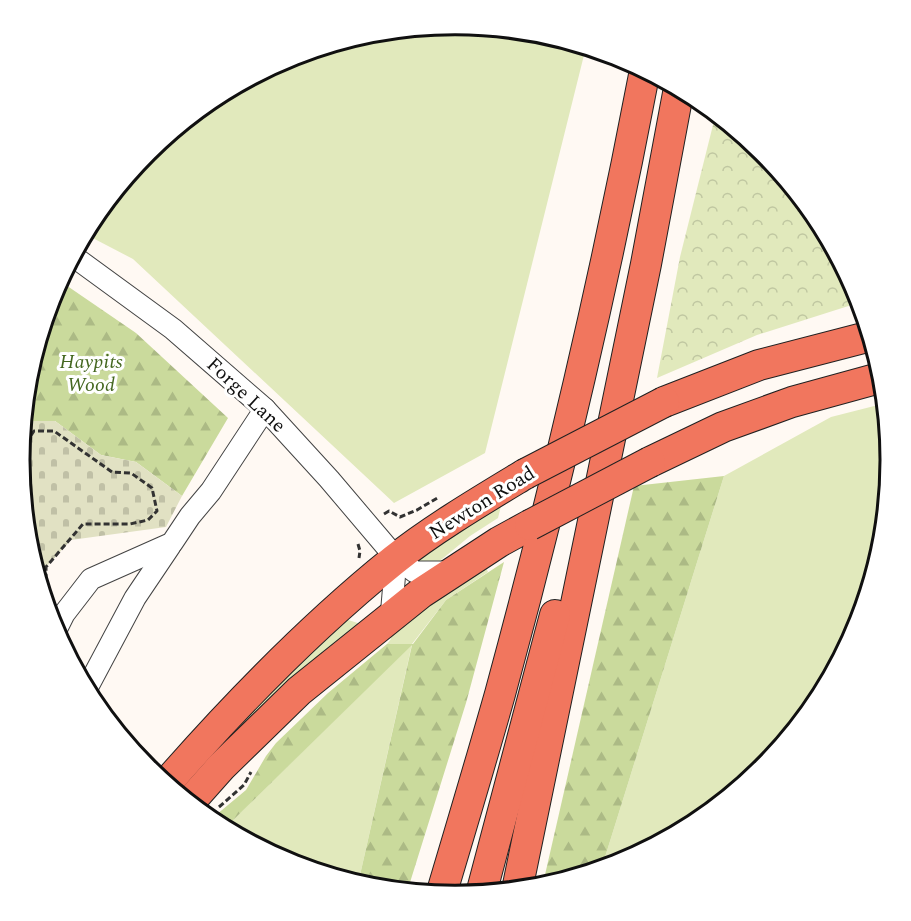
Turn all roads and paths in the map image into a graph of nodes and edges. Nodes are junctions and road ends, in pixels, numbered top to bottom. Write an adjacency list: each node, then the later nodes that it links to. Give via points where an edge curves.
1 (643, 79): 22 (highway, via 567,431 500,694)
2 (677, 98): 4 (highway)
3 (80, 261): 7 (street, Forge Lane, via 173,329)
4 (646, 264): 20 (highway); 21 (highway)
5 (863, 338): 10 (highway, Newton Road, bridge, via 759,365 664,402 525,474)
6 (873, 380): 11 (highway, bridge, via 772,409 723,428 571,502)
7 (266, 409): 9 (street); 10 (street, Forge Lane)
8 (31, 436): 12 (path, via 34,431 54,431 112,472 131,472 152,488 157,511 148,520 130,524 83,524 46,567)
9 (172, 543): 14 (street, via 91,579); 15 (street, via 135,598)
10 (396, 558): 11 (street, Forge Lane, via 415,572); 13 (street); 17 (highway, Newton Road, via 335,609 221,720)
11 (450, 572): 13 (highway)
12 (46, 576)
13 (391, 618): 16 (highway, via 299,691)
14 (61, 620)
15 (91, 680)
16 (221, 767): 18 (highway); 19 (highway)
17 (172, 777)
18 (190, 793)
19 (195, 797)
20 (519, 881)
21 (483, 885)
22 (444, 886)

